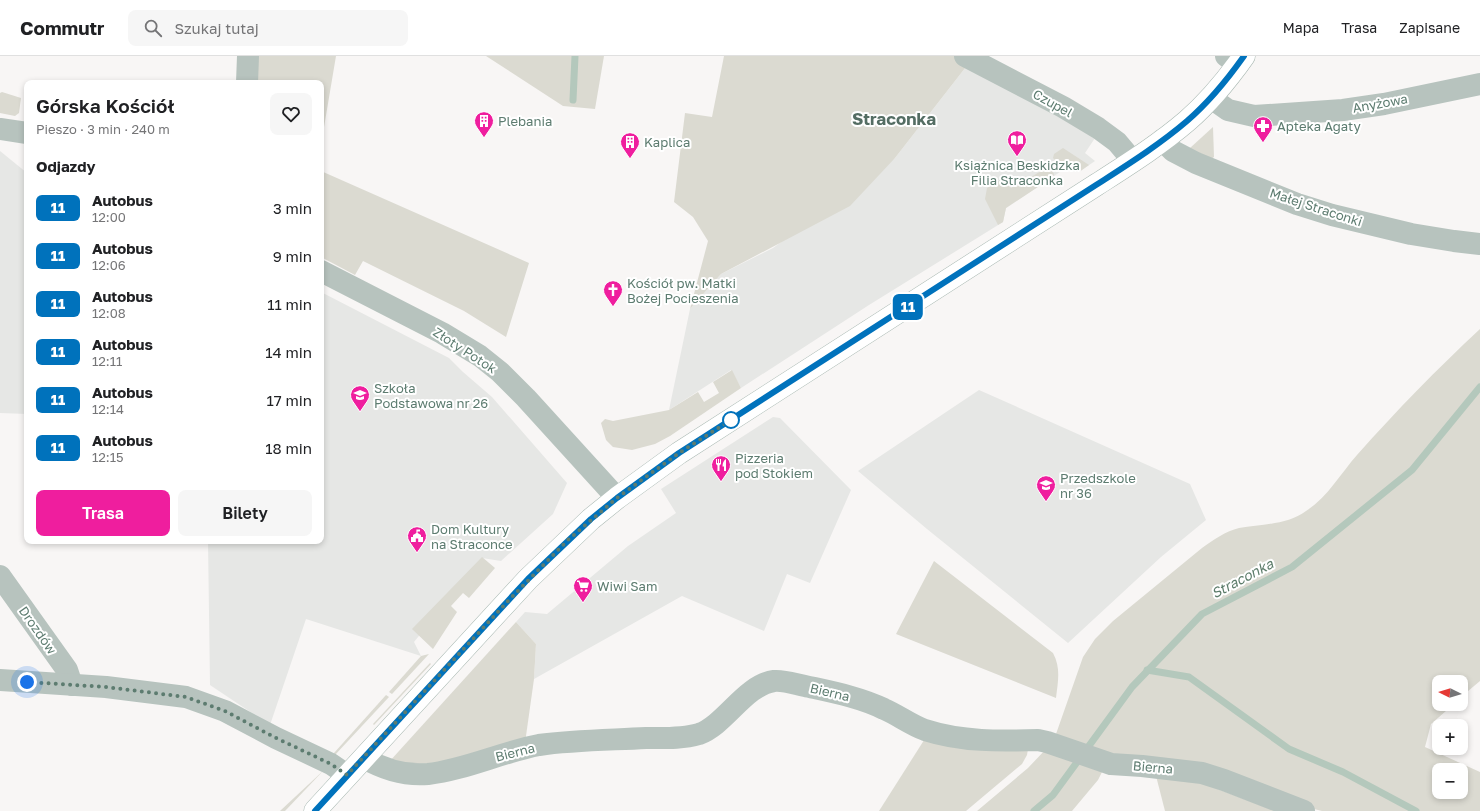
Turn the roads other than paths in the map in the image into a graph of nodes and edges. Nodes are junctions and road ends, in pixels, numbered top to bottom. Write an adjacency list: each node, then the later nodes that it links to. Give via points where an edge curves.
1 (248, 56): 4 (street)
2 (965, 56): 10 (street, Czupel, via 1098,128 1117,142)
3 (1236, 59): 6 (street)
4 (247, 80)
5 (1480, 84): 6 (street, Anyżowa, via 1350,109 1254,116 1228,110)
6 (1211, 98): 9 (street)
7 (0, 129): 8 (street)
8 (24, 133)
9 (1162, 140): 10 (street); 11 (street, Małej Straconki, via 1173,151 1196,163 1297,204 1411,234)
10 (1132, 161): 13 (street, via 679,453)
11 (1480, 244)
12 (324, 273): 13 (street, Złoty Potok, via 442,333 480,356 526,398)
13 (617, 498): 17 (street, via 528,579)
14 (0, 576): 16 (street, Drozdów, via 67,670)
15 (0, 680): 16 (street)
16 (72, 685): 18 (street, via 169,694 203,702 331,764)
17 (364, 758): 18 (street); 20 (street, Bierna, via 377,766 394,771 428,774 540,745 686,737 700,734 755,688 775,681 859,699 924,730 949,737 973,740 1038,740 1111,764 1202,773)
18 (347, 775): 19 (street)
19 (315, 811)
20 (1304, 811)

